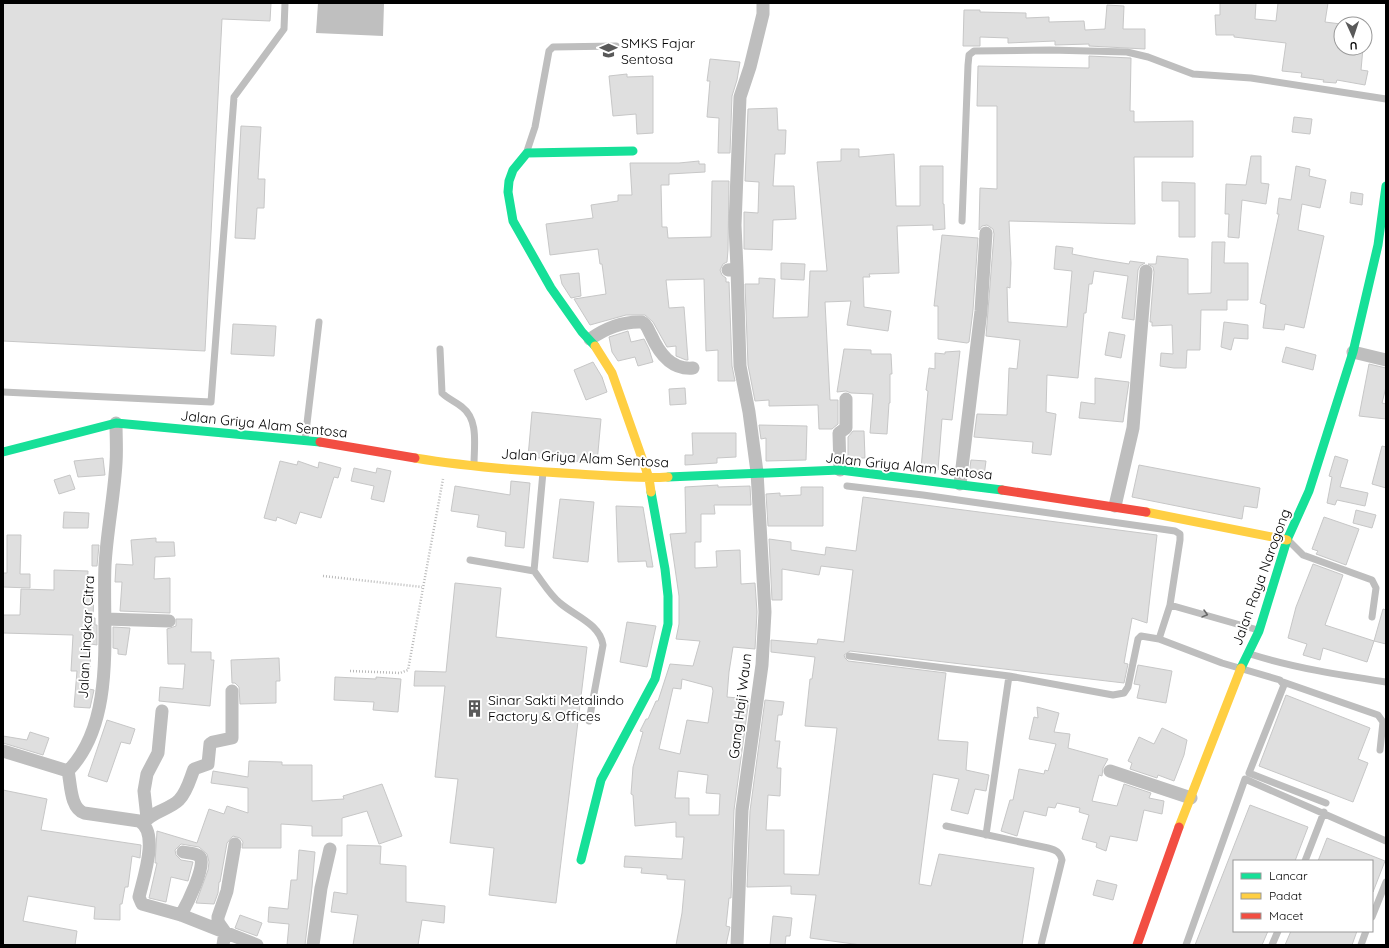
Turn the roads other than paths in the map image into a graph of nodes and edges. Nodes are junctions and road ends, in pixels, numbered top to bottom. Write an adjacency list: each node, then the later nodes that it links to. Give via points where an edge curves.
1 (285, 3): 17 (lane, via 284,29 234,97 211,402)
2 (763, 3): 25 (street, Gang Haji Waun, via 763,14 740,97 732,270 740,366)
3 (616, 46): 6 (lane, via 553,47 549,51 535,127)
4 (1386, 99): 8 (lane, via 1251,78 1193,74 1148,56 1127,52 974,51 970,55 968,65)
5 (633, 151): 6 (street)
6 (526, 153): 12 (street, via 513,170 509,181 508,192 513,222 551,288 582,332)
7 (1386, 186): 14 (street, Jalan Raya Narogong, via 1378,245)
8 (962, 221)
9 (986, 233): 27 (street, via 981,311)
10 (1146, 271): 29 (street, via 1133,428)
11 (319, 322): 20 (lane)
12 (590, 339): 16 (street, via 614,325 642,322 647,325 658,348 674,365 679,368); 26 (street, via 608,364)
13 (440, 349): 22 (lane, via 442,393 461,406 472,418)
14 (1353, 352): 15 (street); 30 (street, Jalan Raya Narogong, via 1309,491)
15 (1386, 360)
16 (693, 368)
17 (3, 392)
18 (846, 399): 23 (street, via 846,428 839,433)
19 (116, 423): 20 (street, Jalan Griya Alam Sentosa); 21 (street, Jalan Griya Alam Sentosa); 35 (street, Jalan Lingkar Citra, via 116,463 105,566)
20 (305, 440): 22 (street, Jalan Griya Alam Sentosa, via 446,463)
21 (3, 452)
22 (474, 465): 24 (street, Jalan Griya Alam Sentosa)
23 (840, 470): 25 (street, Jalan Griya Alam Sentosa); 27 (street, Jalan Griya Alam Sentosa)
24 (543, 472): 26 (street, Jalan Griya Alam Sentosa); 32 (lane)
25 (757, 472): 26 (street, Jalan Griya Alam Sentosa); 73 (street, Gang Haji Waun, via 765,612 762,665 742,810)
26 (649, 478): 62 (street, via 665,569 668,624 655,679 600,780)
27 (960, 484): 29 (street, Jalan Griya Alam Sentosa)
28 (847, 486): 33 (lane, via 1175,531 1180,534)
29 (1115, 506): 30 (street, Jalan Griya Alam Sentosa)
30 (1287, 540): 34 (lane, via 1303,555 1372,580 1376,588); 37 (street, Jalan Raya Narogong)
31 (470, 560): 32 (lane)
32 (534, 571): 47 (lane, via 558,602 595,628 601,636 603,645)
33 (1170, 605): 37 (lane, one-way to 37); 38 (lane)
34 (1372, 617)
35 (105, 619): 36 (street); 50 (street, Jalan Lingkar Citra, via 104,661 98,709 88,745)
36 (168, 621)
37 (1258, 631): 39 (street, Jalan Raya Narogong)
38 (1159, 639): 41 (lane); 42 (lane, via 1142,636 1138,639 1128,687 1124,693 1113,695)
39 (1248, 653): 41 (street, Jalan Raya Narogong); 44 (lane, via 1294,666)
40 (850, 656): 42 (lane)
41 (1241, 668): 43 (lane); 52 (street, Jalan Raya Narogong)
42 (1009, 676): 57 (lane)
43 (1283, 682): 48 (lane, via 1378,715 1383,722); 53 (lane, via 1249,773)
44 (1386, 682)
45 (232, 691): 55 (street, via 232,738 210,744 208,764 194,769 188,787 180,799)
46 (162, 711): 55 (street, via 158,753 147,774 144,791)
47 (589, 721)
48 (1380, 750)
49 (3, 751): 50 (street)
50 (68, 771): 55 (street, via 74,801 80,812)
51 (1110, 771): 52 (street)
52 (1191, 798): 75 (street, Jalan Raya Narogong)
53 (1326, 802)
54 (1324, 812): 58 (lane); 63 (lane); 76 (lane, via 1245,779)
55 (145, 821): 66 (street, via 149,846 139,900 142,904)
56 (946, 826): 57 (lane)
57 (986, 835): 74 (lane, via 1057,850 1061,855 1062,860)
58 (1386, 841)
59 (235, 844): 67 (street, via 227,891 218,917 218,922)
60 (330, 849): 72 (street, via 321,888)
61 (183, 852): 66 (street, via 197,855 202,858 203,864)
62 (581, 860)
63 (1305, 860)
64 (1386, 882): 65 (lane)
65 (1373, 914)
66 (181, 915): 67 (street)
67 (225, 932): 70 (street); 71 (street)
68 (1278, 932): 77 (lane)
69 (1366, 932): 78 (lane)
70 (223, 945)
71 (257, 945)
72 (313, 945)
73 (737, 945)
74 (1041, 945)
75 (1137, 945)
76 (1186, 945)
77 (1272, 945)
78 (1361, 945)

